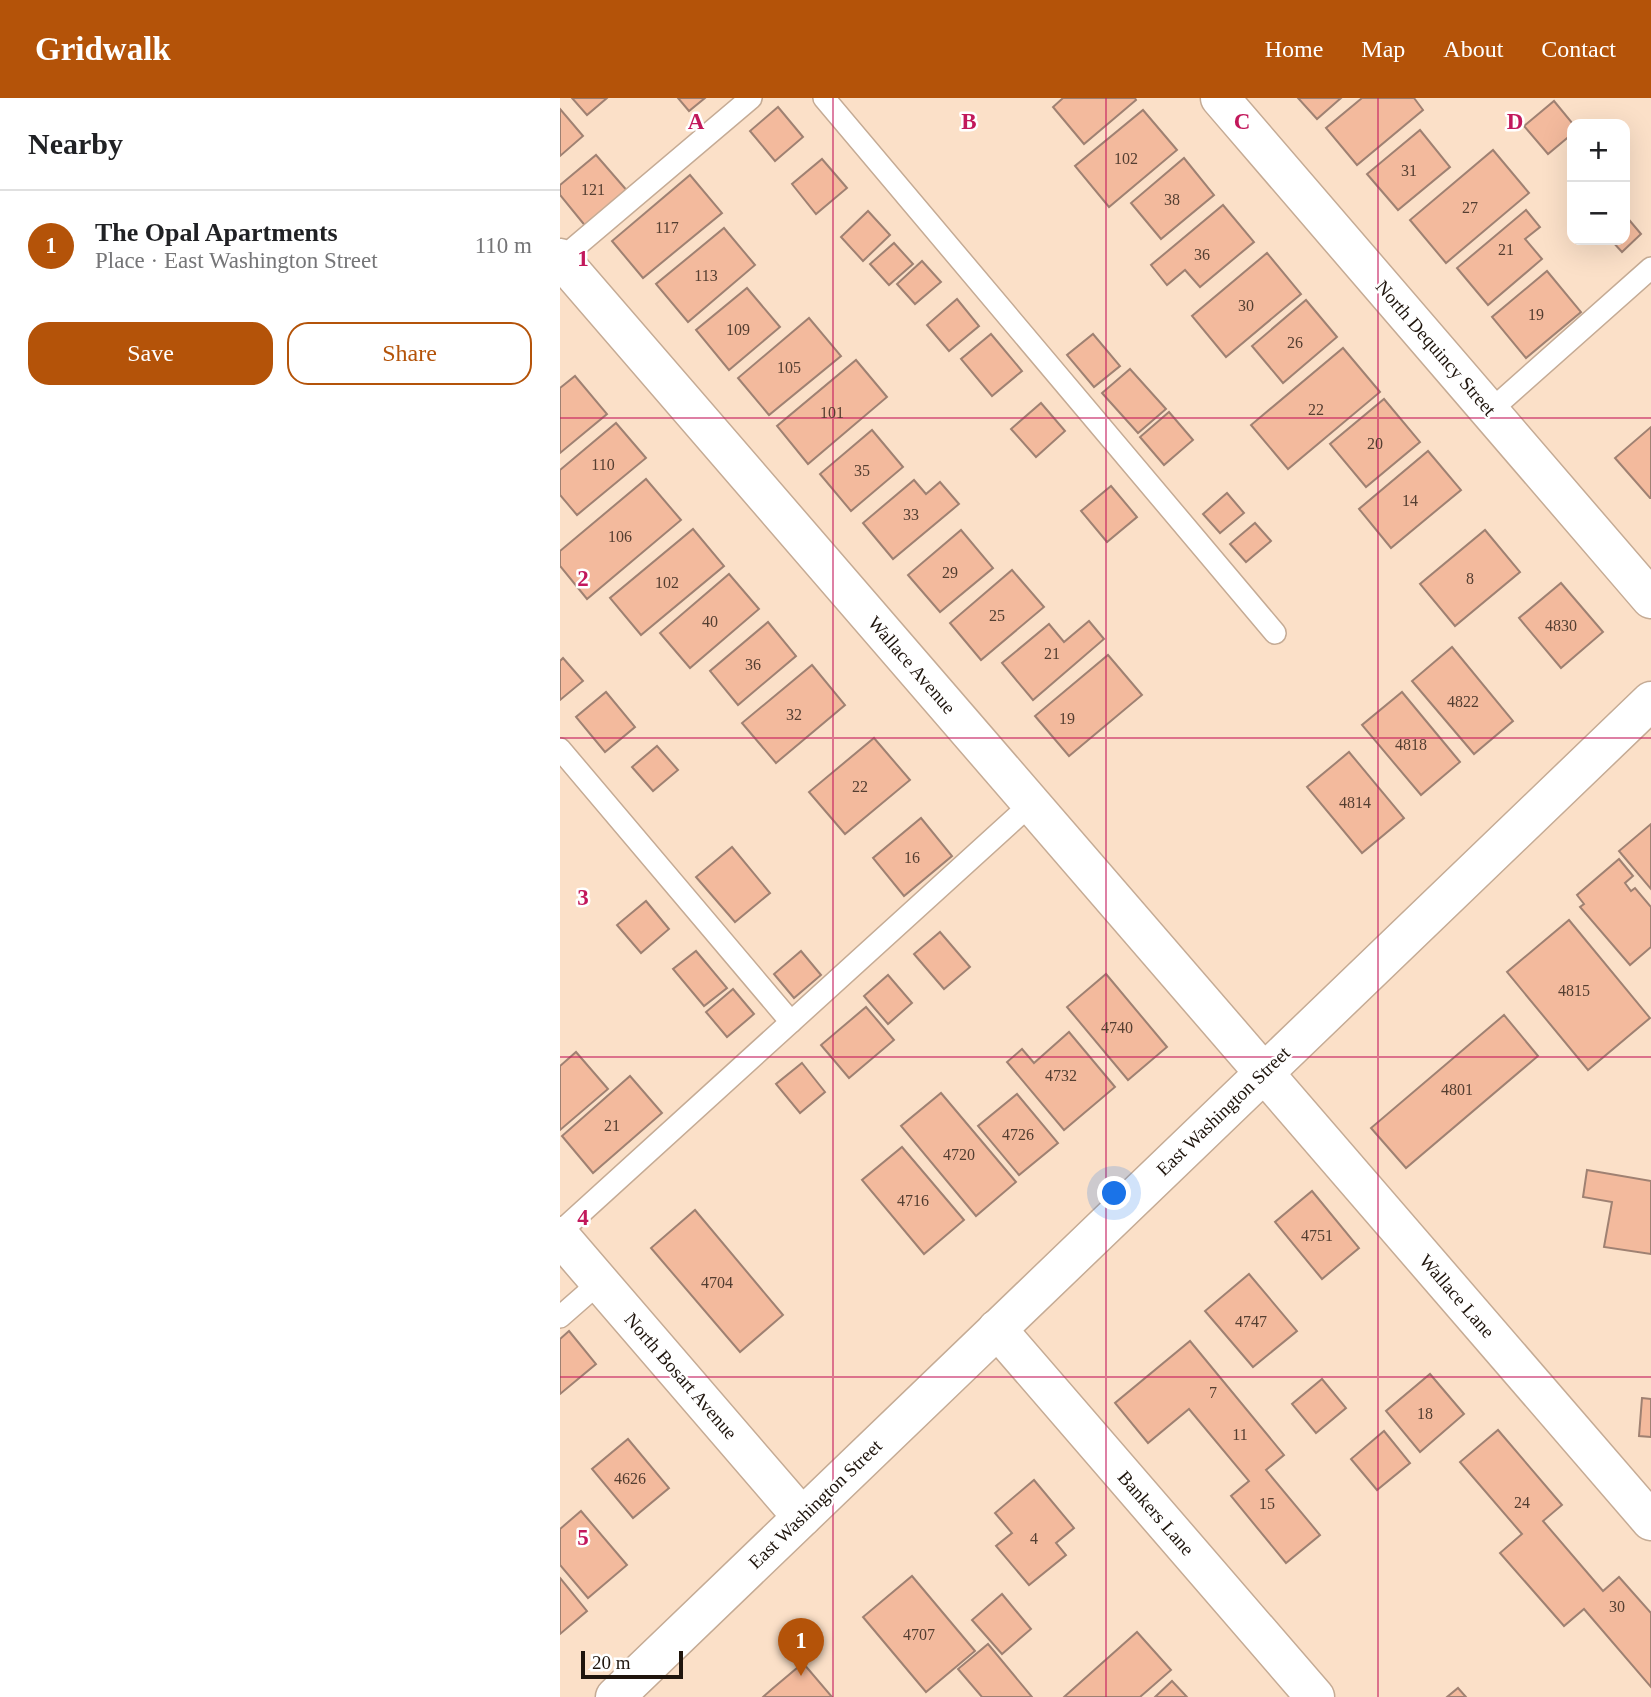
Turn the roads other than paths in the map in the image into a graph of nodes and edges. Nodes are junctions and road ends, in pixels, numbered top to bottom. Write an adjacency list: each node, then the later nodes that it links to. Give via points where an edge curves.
1 (751, 98): 4 (lane)
2 (824, 98): 8 (lane)
3 (1220, 98): 6 (street, North Dequincy Street)
4 (560, 259): 11 (street, Wallace Avenue)
5 (1651, 268): 6 (lane)
6 (1490, 411): 7 (street, North Dequincy Street)
7 (1651, 598)
8 (1275, 633)
9 (1651, 701): 13 (street, East Washington Street)
10 (560, 749): 12 (lane)
11 (1032, 803): 12 (lane); 13 (street, Wallace Avenue)
12 (791, 1021): 14 (lane)
13 (1264, 1072): 17 (street, East Washington Street); 19 (street, Wallace Lane)
14 (560, 1234): 15 (street, North Bosart Avenue)
15 (600, 1282): 16 (lane); 18 (street, North Bosart Avenue)
16 (560, 1317)
17 (997, 1329): 18 (street, East Washington Street); 21 (street, Bankers Lane)
18 (802, 1517): 20 (street, East Washington Street)
19 (1651, 1521)
20 (633, 1691)
21 (1315, 1697)

